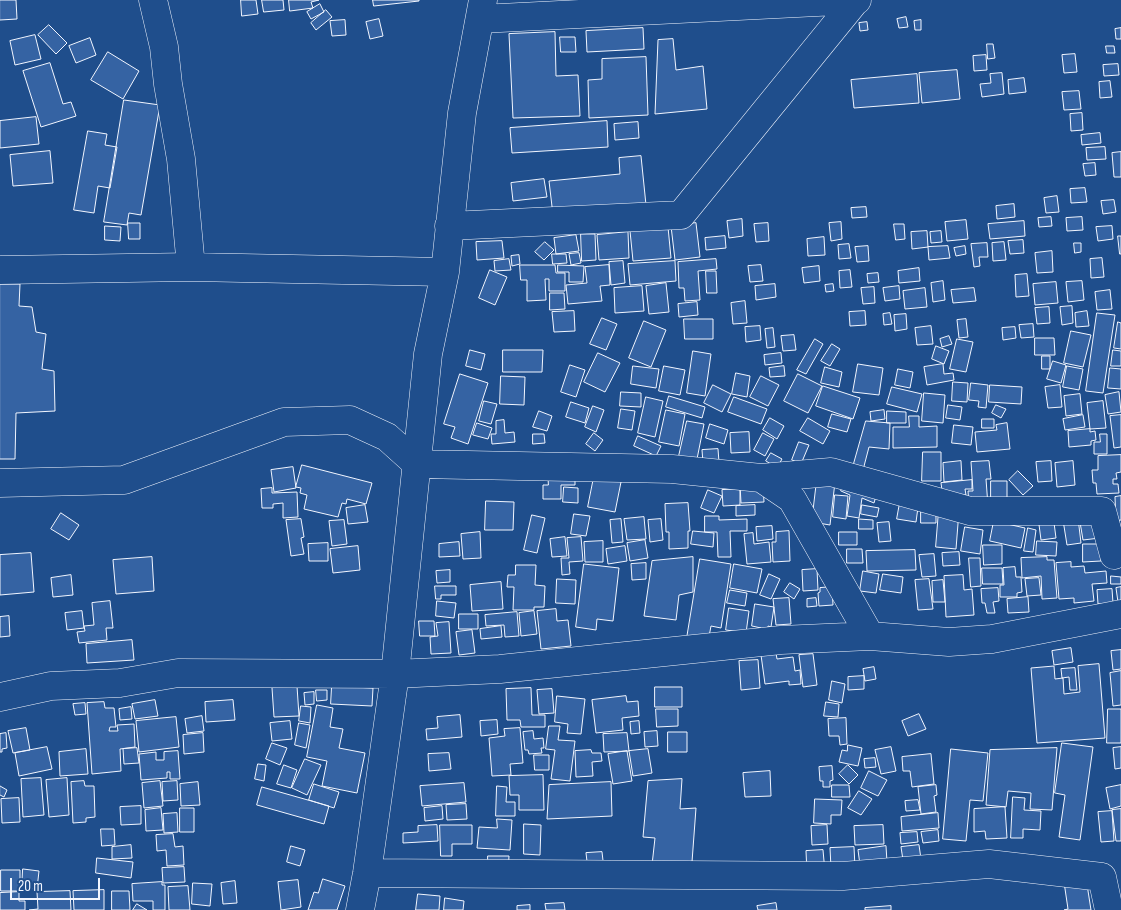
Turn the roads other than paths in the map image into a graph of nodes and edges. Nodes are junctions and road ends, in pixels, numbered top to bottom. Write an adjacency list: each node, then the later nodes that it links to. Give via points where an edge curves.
1 (153, 0): 6 (street, via 164,47 181,159)
2 (856, 0): 3 (street); 5 (street, via 681,215)
3 (760, 2): 4 (street)
4 (481, 9): 5 (street, via 462,113)
5 (449, 226): 8 (street)
6 (191, 267): 7 (street); 8 (street)
7 (0, 270)
8 (445, 272): 9 (street, via 428,354)
9 (417, 464): 10 (street, via 672,469); 11 (street, via 387,436 350,420 284,422 124,480); 15 (street)
10 (761, 478): 12 (street, via 830,472 970,511 1102,511); 14 (street, via 792,499)
11 (0, 483)
12 (1114, 555)
13 (1121, 614): 14 (street, via 992,639 949,642)
14 (870, 636): 15 (street, via 781,640 500,669)
15 (395, 674): 16 (street, via 178,673 120,682 51,686); 17 (street)
16 (0, 697)
17 (367, 873): 18 (street); 19 (street, via 843,876 989,864 1102,877)
18 (360, 910)
19 (1109, 910)

